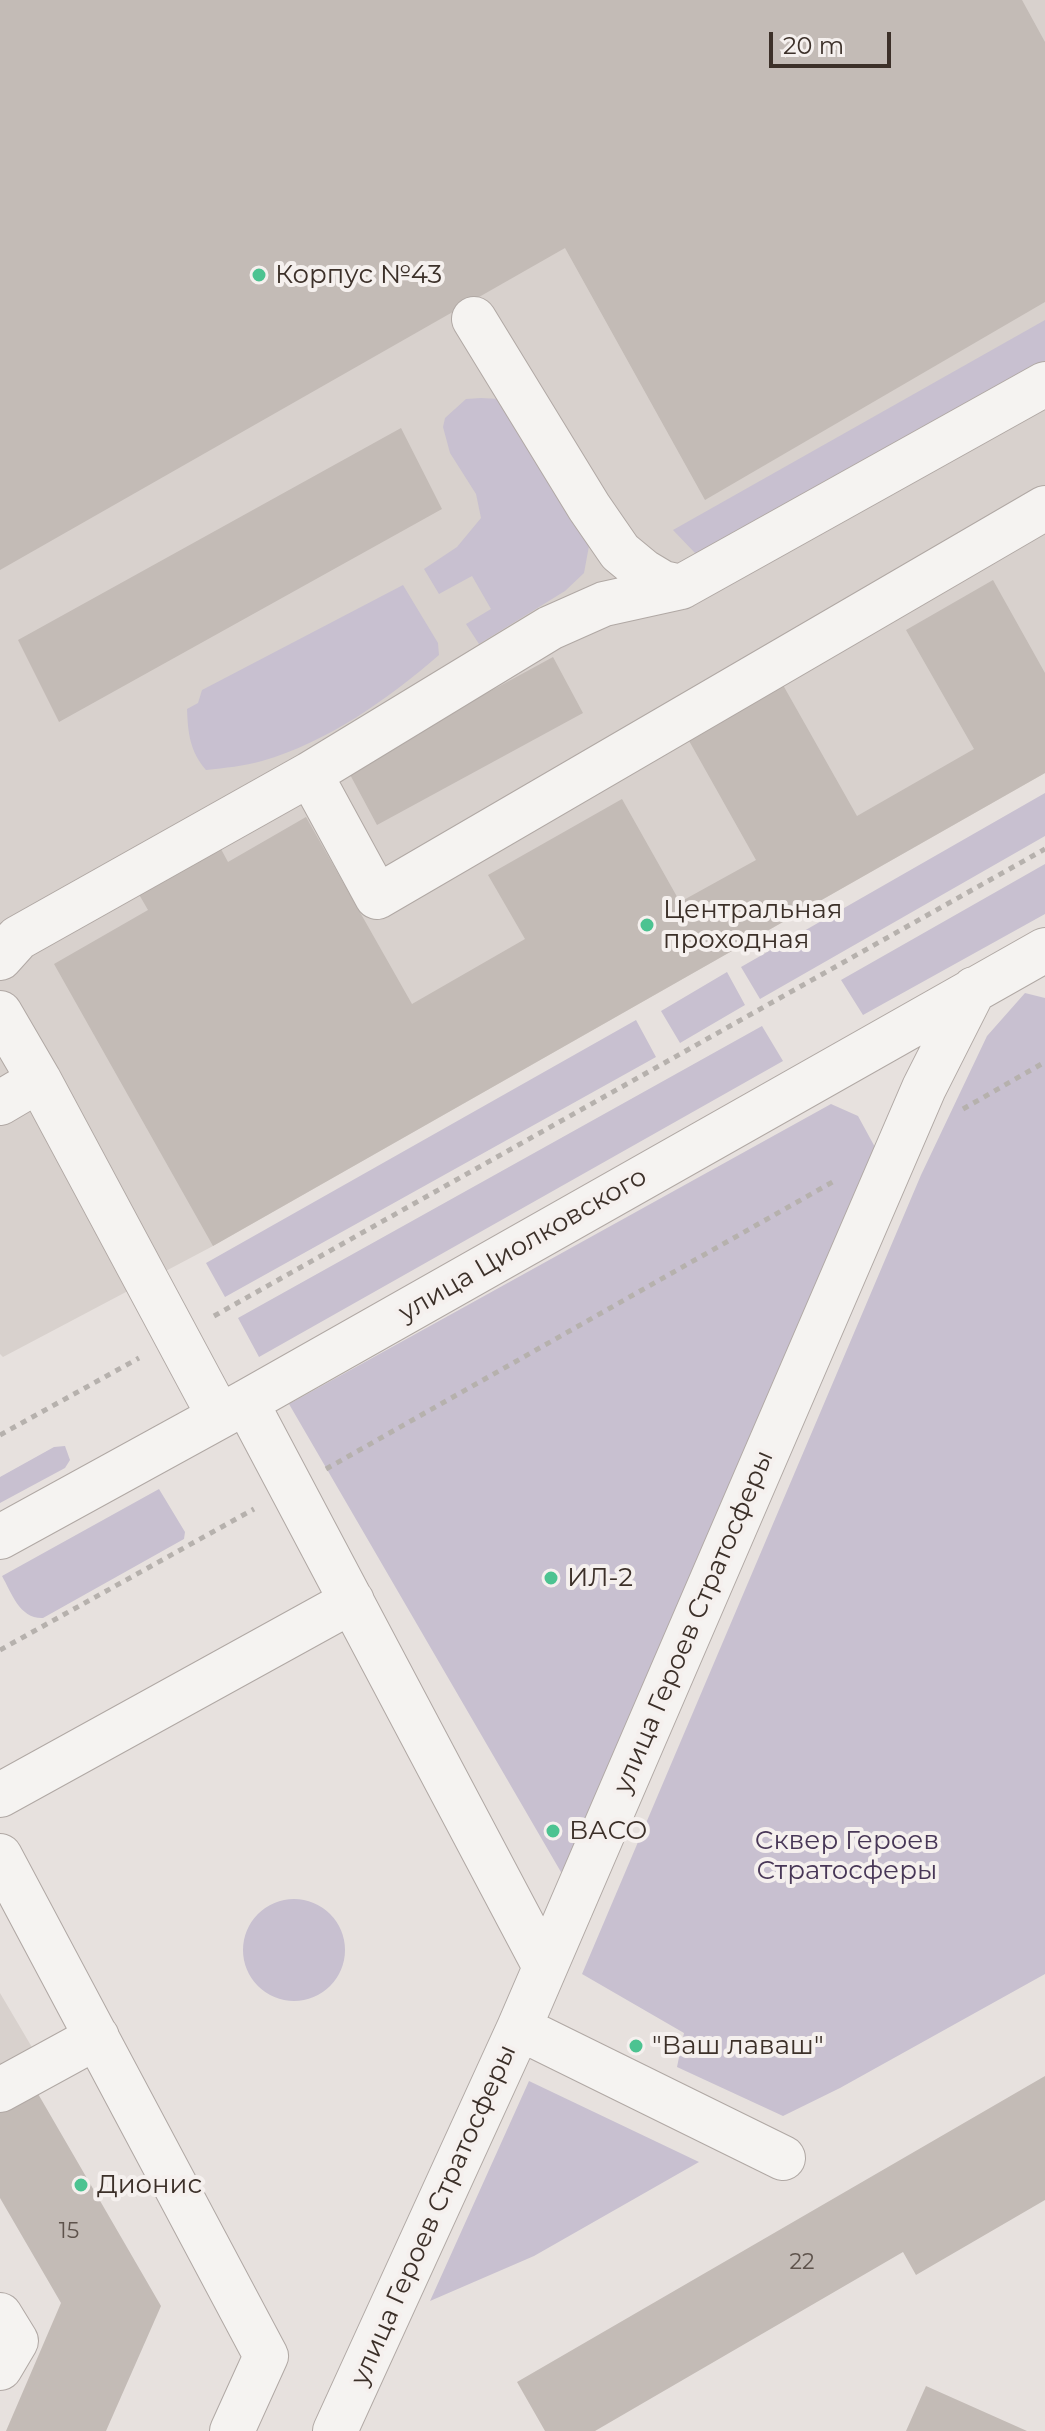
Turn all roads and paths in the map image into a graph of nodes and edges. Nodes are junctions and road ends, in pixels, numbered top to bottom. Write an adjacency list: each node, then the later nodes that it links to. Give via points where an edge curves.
1 (474, 319): 3 (street)
2 (1045, 384): 5 (street)
3 (589, 507): 5 (street, via 620,552 663,583); 6 (street, via 605,556 604,580 586,605)
4 (1045, 508): 7 (street, via 377,897)
5 (681, 587): 6 (street, via 604,604)
6 (550, 628): 7 (street)
7 (310, 774): 10 (street, via 18,938)
8 (1045, 849): 18 (path)
9 (1045, 950): 11 (street, улица Циолковского)
10 (0, 958)
11 (974, 989): 16 (street, улица Героев Стратосферы); 19 (street, улица Циолковского)
12 (0, 1013): 14 (street)
13 (1045, 1062): 16 (path, via 950,1116)
14 (39, 1080): 15 (street); 18 (street)
15 (0, 1103)
16 (904, 1135): 27 (street, улица Героев Стратосферы)
17 (838, 1179): 21 (path)
18 (177, 1337): 19 (street); 20 (path)
19 (233, 1409): 21 (street); 22 (street, улица Циолковского)
20 (0, 1435)
21 (292, 1488): 23 (street); 24 (path)
22 (0, 1537)
23 (352, 1601): 25 (street); 27 (street)
24 (0, 1650)
25 (0, 1795)
26 (0, 1856): 29 (street)
27 (545, 1967): 28 (street, улица Героев Стратосферы)
28 (519, 2028): 31 (street); 35 (street, улица Героев Стратосферы)
29 (97, 2037): 30 (street); 34 (street, via 266,2356)
30 (0, 2090)
31 (783, 2158)
32 (0, 2315): 33 (street, via 16,2341)
33 (0, 2368)
34 (232, 2431)
35 (335, 2431)

